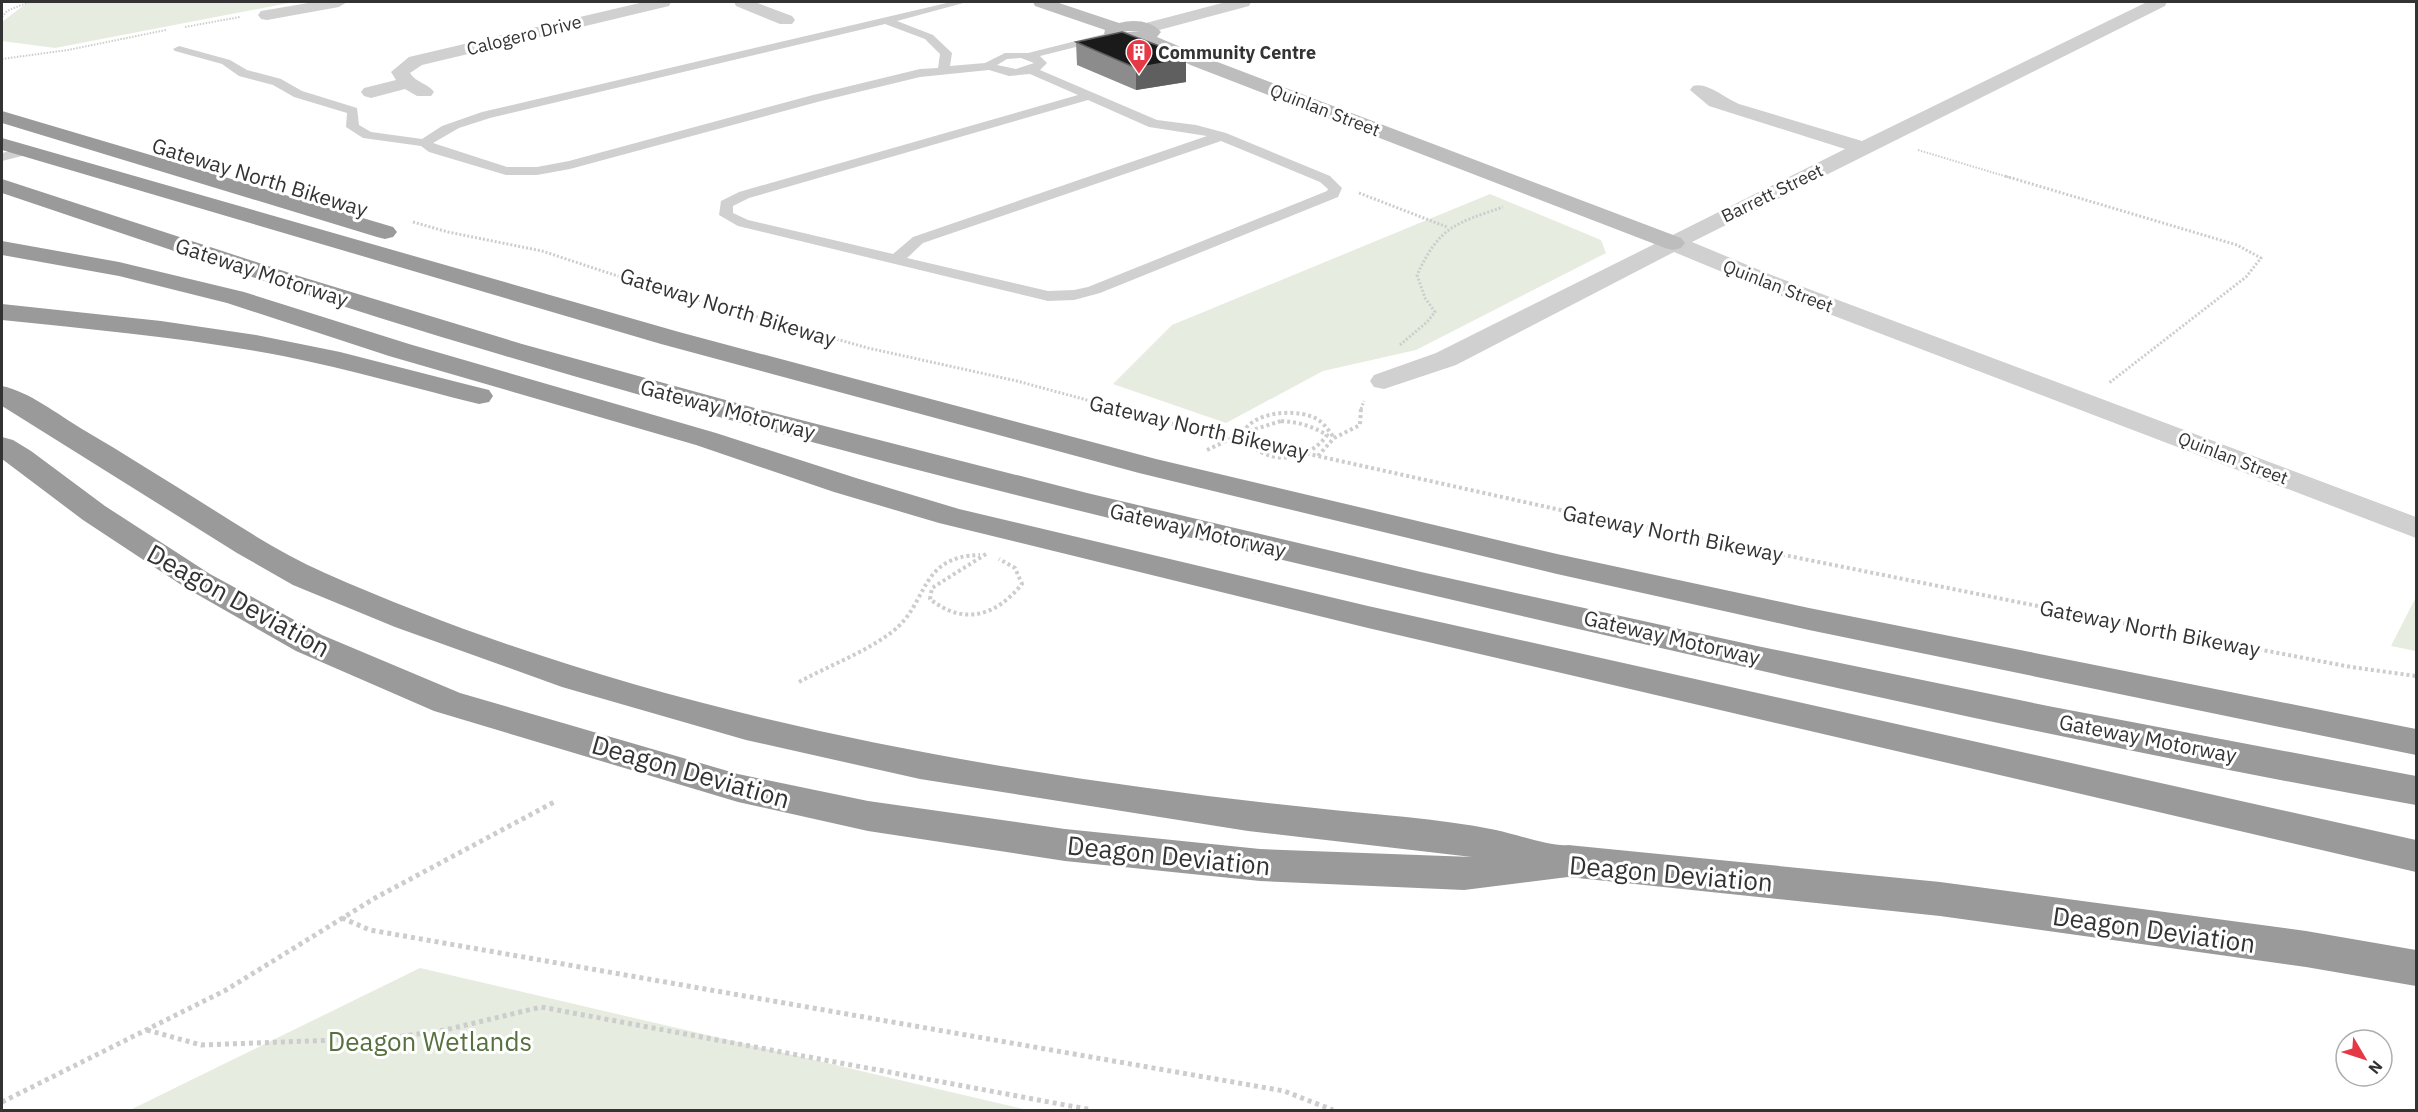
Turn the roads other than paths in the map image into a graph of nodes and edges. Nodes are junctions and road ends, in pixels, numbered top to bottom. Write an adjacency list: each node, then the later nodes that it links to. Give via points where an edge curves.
1 (339, 2): 9 (street)
2 (663, 2): 16 (street, Calogero Drive, via 416,61 400,72 415,88)
3 (742, 2): 8 (street)
4 (962, 2): 10 (lane)
5 (1041, 2): 11 (street, Quinlan Street)
6 (1243, 2): 11 (street)
7 (2159, 2): 22 (street, Barrett Street)
8 (785, 14)
9 (267, 15)
10 (886, 20): 14 (lane, via 929,37 946,53); 20 (lane, via 487,115 459,123)
11 (1129, 33): 13 (lane); 27 (street, Quinlan Street)
12 (179, 49): 20 (lane, via 226,62 243,74 277,82 298,94 353,111 352,127 368,135)
13 (1034, 62): 14 (lane, via 1005,56 994,60 991,66); 17 (lane)
14 (944, 70): 20 (lane, via 817,98 537,171 506,171)
15 (1700, 90): 22 (street, via 1732,108)
16 (371, 92)
17 (1088, 96): 19 (lane, via 1154,124); 30 (lane, via 744,195 726,204 726,215 743,223)
18 (2, 117): 26 (highway)
19 (1221, 136): 30 (lane, via 918,240); 30 (lane, via 1325,179 1335,188 1333,194 1074,296 1048,296)
20 (425, 143)
21 (2, 144): 23 (highway)
22 (1872, 144): 27 (street, Barrett Street)
23 (25, 151): 24 (lane); 32 (highway)
24 (2, 157)
25 (2, 186): 39 (highway, Gateway Motorway, via 284,280 581,370 1059,497 1366,570 1929,695)
26 (404, 229)
27 (1673, 243): 33 (street, Barrett Street, via 1446,359); 37 (street, Quinlan Street, via 1765,282)
28 (2, 248): 36 (highway, via 119,269 235,297 399,350 706,439)
29 (440, 249): 32 (highway, via 630,306)
30 (895, 260)
31 (2, 312): 36 (highway, via 169,330 303,352 692,451)
32 (670, 338): 38 (highway, via 1150,467 1557,564)
33 (1384, 381)
34 (2, 394): 41 (highway, via 309,579 570,677 753,727 1005,780 1282,821 1458,839)
35 (2, 446): 41 (highway, Deagon Deviation, via 93,513 198,582 309,643 447,702 738,788 891,820 1065,845 1260,866 1464,874)
36 (845, 485): 40 (highway, via 950,516 1368,617)
37 (2416, 528)
38 (2416, 742)
39 (2416, 791)
40 (2416, 856)
41 (1568, 861): 42 (highway, Deagon Deviation, via 1940,899)
42 (2416, 968)

